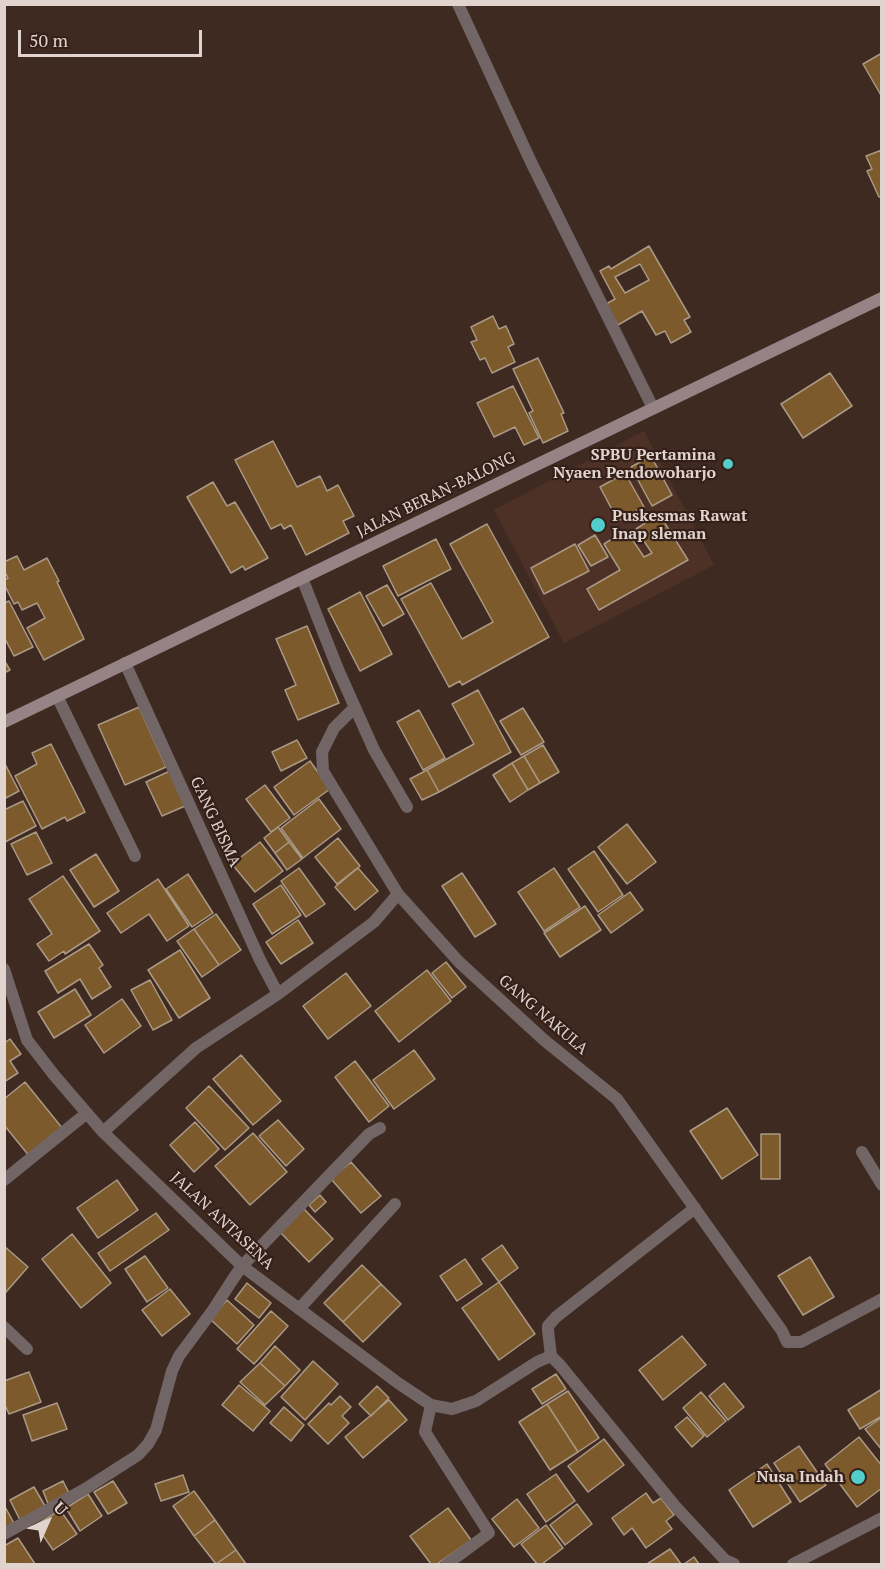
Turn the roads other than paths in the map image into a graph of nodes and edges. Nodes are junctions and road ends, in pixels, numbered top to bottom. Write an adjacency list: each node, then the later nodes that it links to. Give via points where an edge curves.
1 (458, 4): 3 (street)
2 (882, 298): 3 (main road, JALAN BERAN-BALONG)
3 (653, 408): 4 (main road, JALAN BERAN-BALONG)
4 (302, 578): 5 (main road, JALAN BERAN-BALONG); 7 (street)
5 (124, 663): 6 (main road, JALAN BERAN-BALONG); 13 (street, GANG BISMA)
6 (57, 696): 8 (main road, JALAN BERAN-BALONG); 10 (street)
7 (355, 707): 9 (street); 11 (street, GANG NAKULA, via 334,728 322,752 323,771)
8 (4, 722)
9 (407, 807)
10 (135, 856)
11 (398, 894): 13 (street, via 374,922); 21 (street, GANG NAKULA, via 459,962 544,1041 617,1100)
12 (4, 969): 14 (street, JALAN ANTASENA, via 27,1040)
13 (278, 994): 16 (street, via 196,1048)
14 (87, 1113): 16 (street, JALAN ANTASENA); 18 (street)
15 (380, 1128): 22 (street, via 369,1134)
16 (103, 1132): 22 (street, JALAN ANTASENA)
17 (862, 1152): 19 (street)
18 (4, 1180)
19 (882, 1185)
20 (395, 1204): 24 (street)
21 (695, 1208): 23 (street, GANG NAKULA, via 787,1342 801,1342); 27 (street, via 556,1317 548,1326)
22 (242, 1266): 24 (street, JALAN ANTASENA); 30 (street, via 179,1356 171,1371 156,1430 138,1455)
23 (882, 1299)
24 (299, 1309): 28 (street, JALAN ANTASENA)
25 (4, 1327): 26 (street)
26 (27, 1349)
27 (551, 1356): 28 (street, via 464,1406 452,1409); 32 (street, via 675,1506 725,1560)
28 (431, 1405): 31 (street, via 425,1432 489,1533)
29 (882, 1518): 33 (street)
30 (4, 1534)
31 (447, 1564)
32 (734, 1564)
33 (793, 1564)

